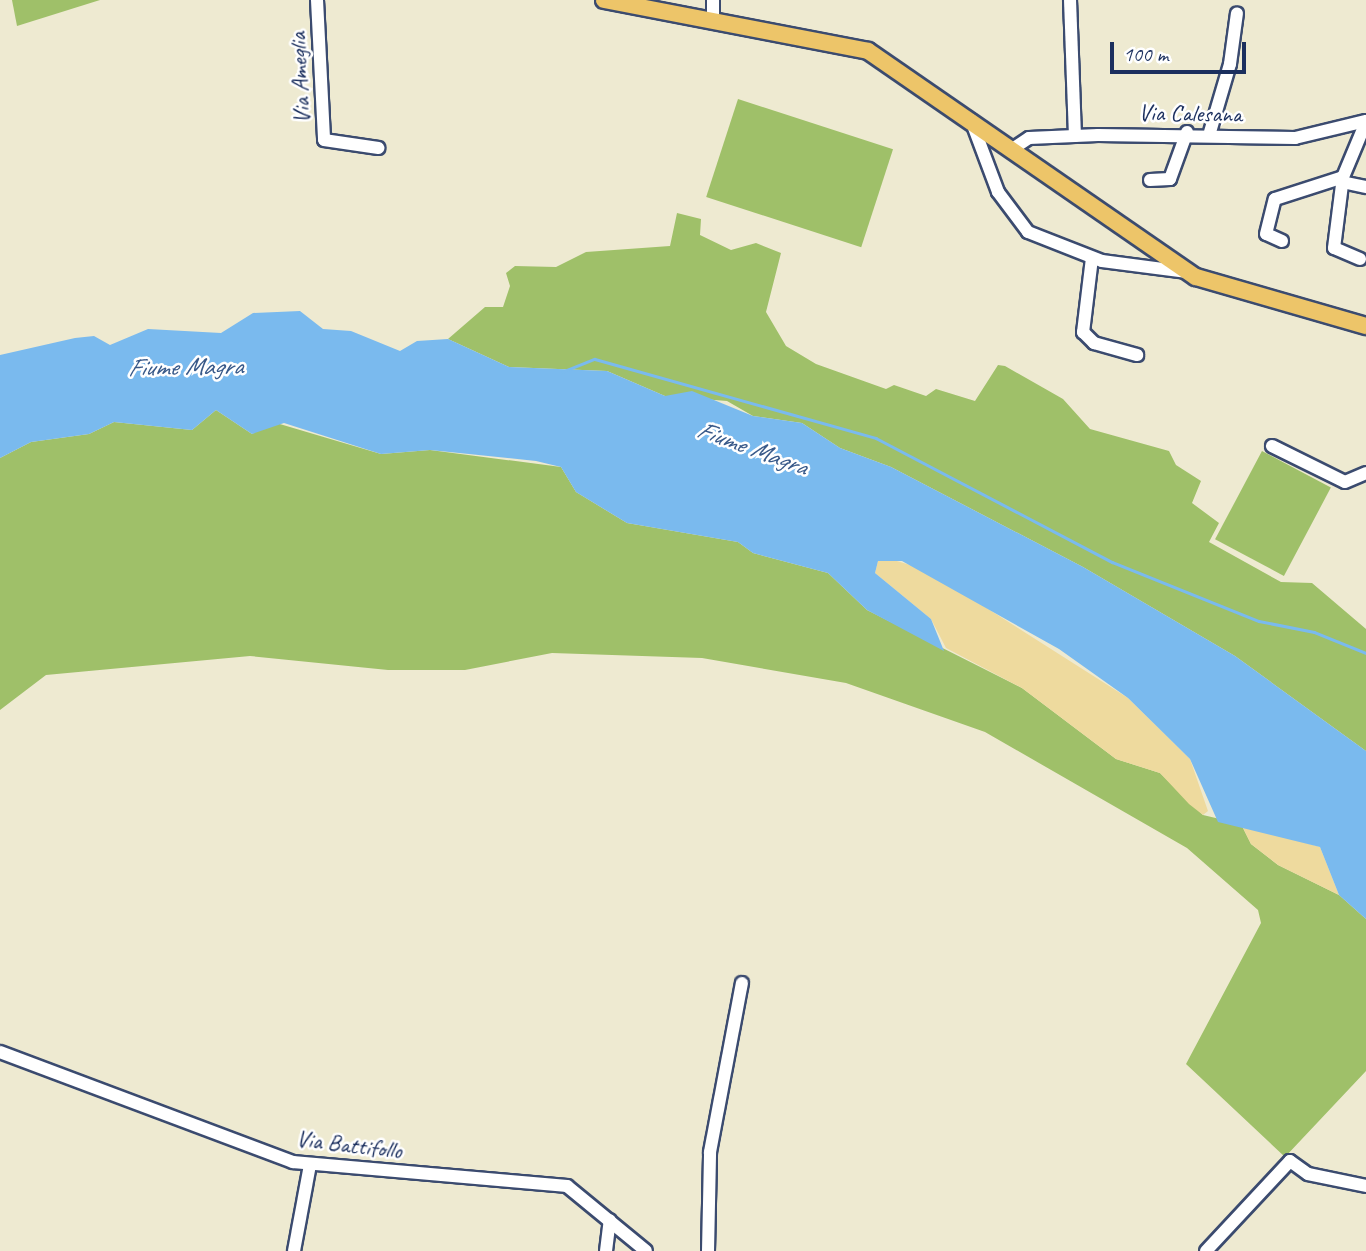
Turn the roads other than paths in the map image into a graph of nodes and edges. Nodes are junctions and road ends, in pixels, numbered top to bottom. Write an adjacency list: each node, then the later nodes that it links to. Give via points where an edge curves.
1 (317, 0): 12 (street, Via Ameglia, via 324,140)
2 (604, 0): 6 (main road)
3 (713, 0): 6 (street)
4 (1070, 0): 11 (street)
5 (1237, 13): 10 (street, via 1230,64)
6 (713, 22): 7 (main road, via 868,51)
7 (971, 117): 13 (main road); 18 (street, via 1013,220 1028,232)
8 (1366, 121): 10 (street, Via Calesana, via 1296,138); 15 (street)
9 (1187, 132): 10 (street, Via Calesana); 11 (street, Via Calesana); 14 (street, via 1170,179)
10 (1210, 132)
11 (1074, 136): 13 (street, Via Calesana, via 1029,138)
12 (378, 148)
13 (1014, 148): 20 (main road)
14 (1150, 180)
15 (1343, 180): 16 (street); 17 (street, via 1275,199 1266,234); 19 (street, via 1334,248)
16 (1366, 187)
17 (1282, 241)
18 (1092, 258): 20 (street); 22 (street, via 1083,332 1094,343)
19 (1360, 260)
20 (1187, 272): 21 (main road)
21 (1366, 326)
22 (1137, 355)
23 (1272, 446): 24 (street, via 1345,482)
24 (1366, 473)
25 (742, 983): 33 (street, via 710,1152)
26 (0, 1052): 27 (street, Via Battifollo, via 144,1111)
27 (310, 1165): 29 (street, Via Battifollo, via 506,1184 540,1180 567,1186); 30 (street)
28 (1366, 1186): 34 (street, via 1308,1174 1290,1161)
29 (610, 1220): 31 (street); 32 (street, Via Battifollo)
30 (294, 1251)
31 (606, 1251)
32 (646, 1251)
33 (708, 1251)
34 (1206, 1251)

